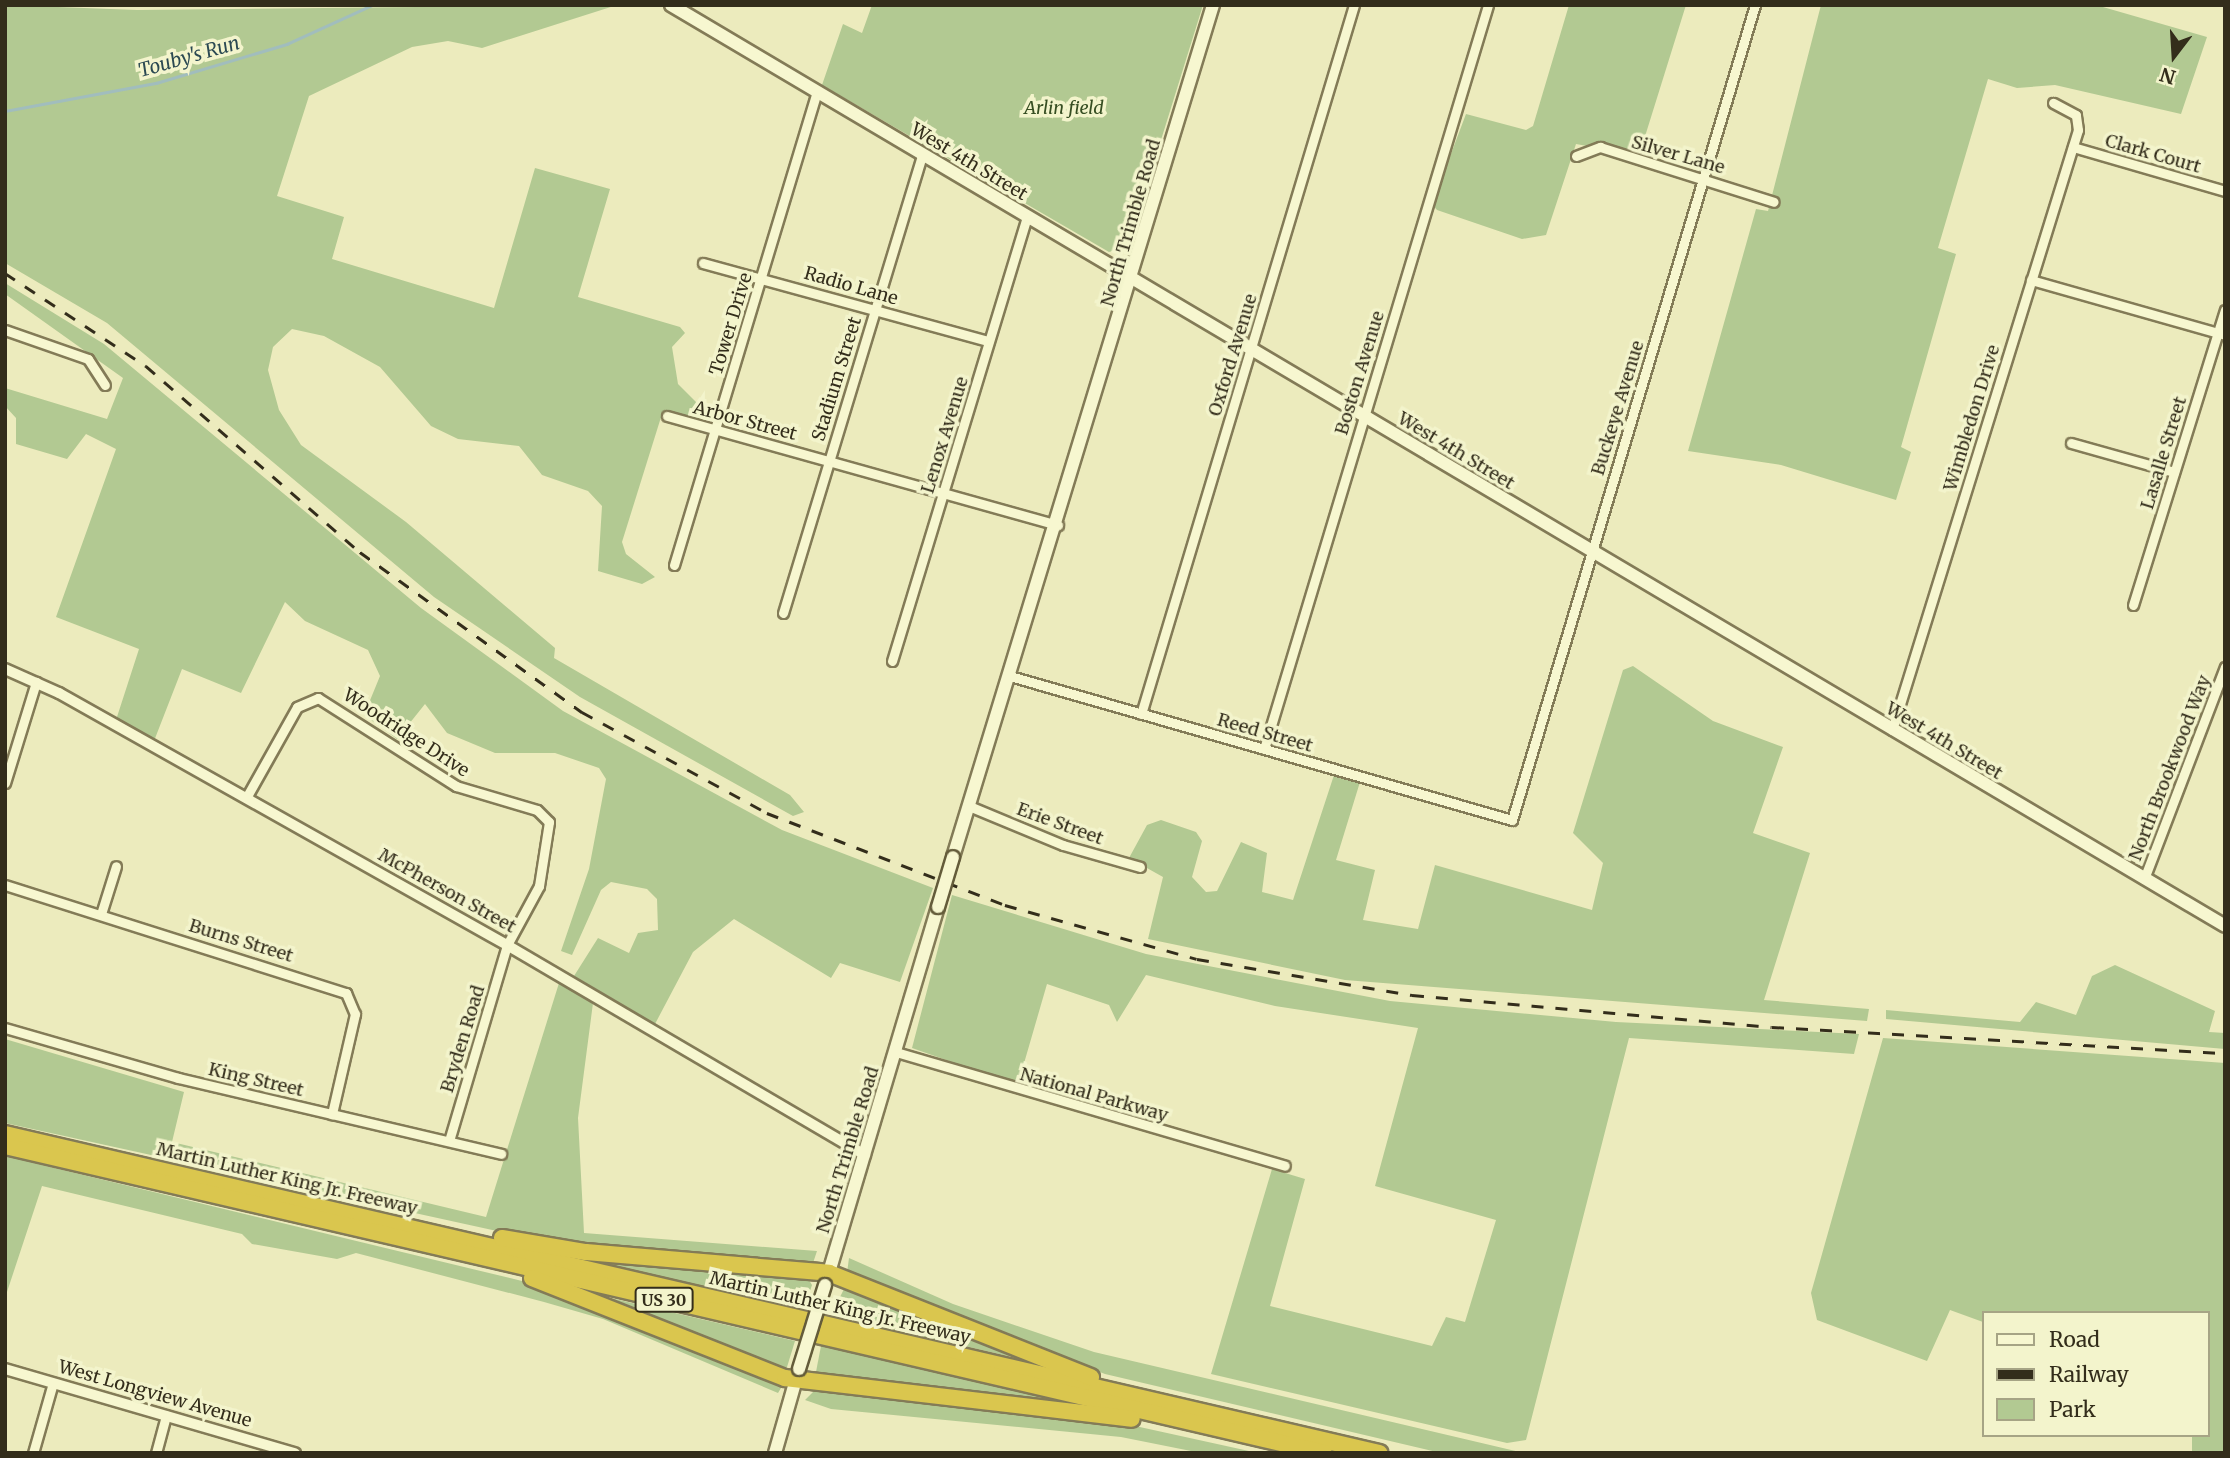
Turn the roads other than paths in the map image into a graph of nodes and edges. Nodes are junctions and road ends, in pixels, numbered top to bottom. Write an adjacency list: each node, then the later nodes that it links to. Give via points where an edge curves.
1 (671, 5): 6 (main road, West 4th Street)
2 (1213, 5): 17 (main road, North Trimble Road)
3 (1354, 5): 24 (street, Oxford Avenue)
4 (1488, 5): 27 (street, Boston Avenue)
5 (1755, 5): 11 (street, Buckeye Avenue)
6 (817, 92): 9 (main road, West 4th Street); 16 (street, Tower Drive)
7 (2053, 103): 8 (street, Wimbledon Drive, via 2076,115)
8 (2073, 147): 12 (street, Clark Court); 18 (street, Wimbledon Drive)
9 (922, 155): 14 (main road, West 4th Street); 19 (street, Stadium Street)
10 (1576, 156): 11 (street, Silver Lane, via 1600,148)
11 (1703, 179): 13 (street, Silver Lane); 34 (street, Buckeye Avenue)
12 (2225, 191)
13 (1774, 202)
14 (1027, 217): 17 (main road, West 4th Street); 23 (street, Lenox Avenue)
15 (703, 263): 16 (street, Radio Lane)
16 (762, 277): 19 (street, Radio Lane); 28 (street, Tower Drive)
17 (1132, 279): 24 (main road, West 4th Street); 33 (main road, North Trimble Road)
18 (2031, 280): 22 (street); 44 (street, Wimbledon Drive)
19 (875, 309): 23 (street, Radio Lane); 30 (street, Stadium Street)
20 (2225, 310): 22 (street, Lasalle Street)
21 (5, 330): 25 (street, via 88,359)
22 (2221, 334): 31 (street, Lasalle Street)
23 (989, 341): 32 (street, Lenox Avenue)
24 (1251, 349): 27 (main road, West 4th Street); 43 (street, Oxford Avenue)
25 (105, 385)
26 (667, 416): 28 (street, Arbor Street)
27 (1364, 416): 34 (main road, West 4th Street); 45 (street, Boston Avenue)
28 (715, 429): 30 (street, Arbor Street); 35 (street, Tower Drive)
29 (2071, 443): 31 (street)
30 (829, 461): 32 (street, Arbor Street); 37 (street, Stadium Street)
31 (2174, 472): 36 (street, Lasalle Street)
32 (944, 494): 33 (street, Arbor Street); 38 (street, Lenox Avenue)
33 (1058, 525): 41 (main road, North Trimble Road)
34 (1592, 552): 44 (main road, West 4th Street); 49 (street, Buckeye Avenue)
35 (674, 565)
36 (2133, 605)
37 (783, 613)
38 (891, 661)
39 (5, 669): 42 (street, McPherson Street)
40 (2224, 671): 52 (street, North Brookwood Way)
41 (1010, 676): 43 (street, Reed Street); 48 (main road, North Trimble Road)
42 (36, 682): 46 (street); 47 (street, McPherson Street)
43 (1142, 714): 45 (street, Reed Street)
44 (1892, 730): 52 (main road, West 4th Street)
45 (1264, 749): 49 (street, Reed Street)
46 (5, 783)
47 (246, 798): 56 (street, McPherson Street); 56 (street, Woodridge Drive, via 297,707 318,698 456,786 537,810 551,832 545,869)
48 (969, 806): 51 (street, Erie Street, via 1063,845); 58 (main road, North Trimble Road, bridge)
49 (1512, 820)
50 (116, 866): 54 (street)
51 (1140, 867)
52 (2144, 879): 55 (main road, West 4th Street)
53 (5, 885): 54 (street, Burns Street)
54 (101, 914): 59 (street, Burns Street, via 346,993 355,1014)
55 (2225, 926)
56 (507, 945): 61 (street, Bryden Road); 64 (street, McPherson Street)
57 (5, 1028): 59 (street, King Street, via 148,1071)
58 (896, 1052): 64 (main road, North Trimble Road); 65 (street, National Parkway)
59 (332, 1114): 61 (street, King Street)
60 (5, 1133): 66 (highway, Martin Luther King Jr. Freeway / US 30)
61 (449, 1141): 63 (street, King Street)
62 (5, 1146): 67 (highway, Martin Luther King Jr. Freeway / US 30)
63 (501, 1154)
64 (865, 1155): 68 (main road, North Trimble Road)
65 (1285, 1166)
66 (240, 1188): 68 (highway, via 564,1250); 72 (highway, Martin Luther King Jr. Freeway / US 30)
67 (290, 1213): 70 (highway, via 534,1279); 80 (highway, Martin Luther King Jr. Freeway / US 30)
68 (827, 1279): 70 (main road, North Trimble Road, bridge); 72 (highway, via 1067,1368)
69 (5, 1369): 71 (street, West Longview Avenue)
70 (797, 1375): 78 (main road, North Trimble Road); 79 (highway, via 1059,1406)
71 (53, 1383): 73 (street, West Longview Avenue); 75 (street)
72 (1210, 1413): 81 (highway, Martin Luther King Jr. Freeway / US 30)
73 (166, 1415): 74 (street, West Longview Avenue); 76 (street)
74 (280, 1451): 77 (street, West Longview Avenue)
75 (33, 1453)
76 (156, 1453)
77 (295, 1453)
78 (775, 1453)
79 (1292, 1453)
80 (1324, 1453)
81 (1379, 1453)

